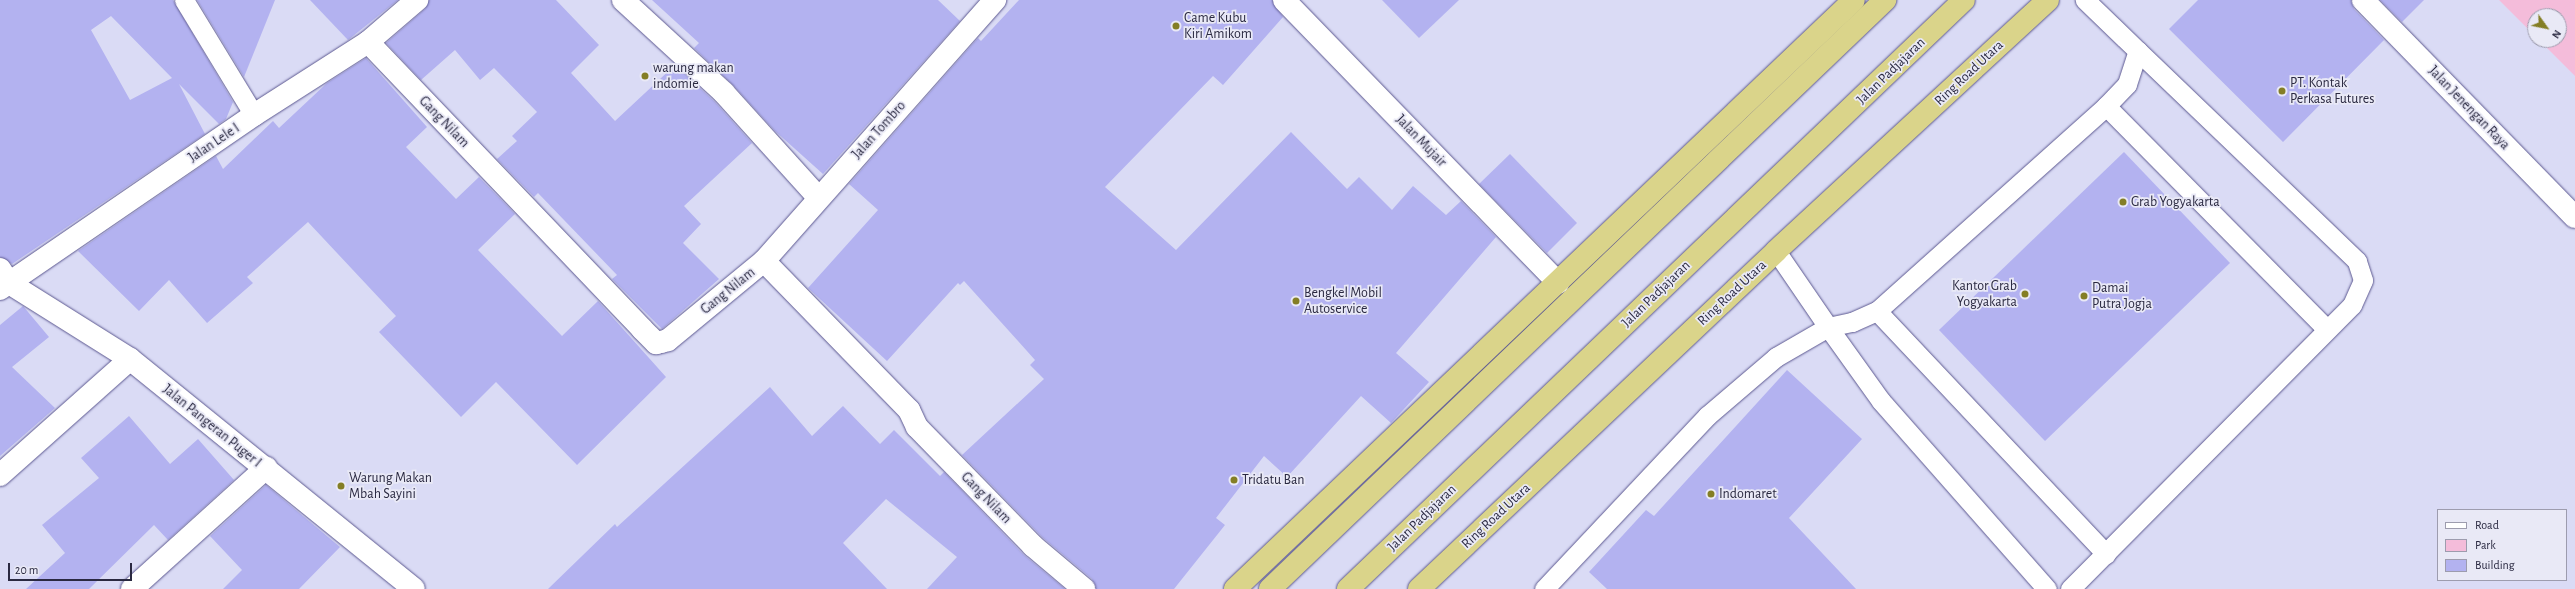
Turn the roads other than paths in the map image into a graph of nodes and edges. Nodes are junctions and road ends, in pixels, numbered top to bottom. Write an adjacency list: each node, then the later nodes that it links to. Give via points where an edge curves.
1 (184, 0): 15 (lane)
2 (417, 0): 12 (street, Jalan Lele I)
3 (623, 0): 16 (street, via 724,93)
4 (995, 0): 16 (street, Jalan Tombro)
5 (1284, 0): 21 (street, Jalan Mujair)
6 (1854, 0): 21 (highway)
7 (1885, 0): 28 (highway)
8 (1964, 0): 36 (highway, Jalan Padjajaran)
9 (2048, 0): 18 (highway, Ring Road Utara)
10 (2085, 0): 13 (lane)
11 (2363, 0): 17 (street, Jalan Jenengan Raya)
12 (368, 42): 15 (street, Jalan Lele I); 19 (street, Gang Nilam, via 656,342 668,340)
13 (2138, 51): 14 (lane, via 2127,84); 24 (lane, via 2357,262 2363,280 2352,305)
14 (2106, 106): 22 (lane); 24 (lane)
15 (254, 115): 20 (street, Jalan Lele I)
16 (818, 197): 19 (street, Jalan Tombro)
17 (2575, 217)
18 (1776, 251): 23 (lane); 37 (highway, Ring Road Utara)
19 (764, 261): 33 (street, Gang Nilam, via 909,410 917,427 1032,546)
20 (3, 280): 25 (street, Jalan Pangeran Puger I)
21 (1558, 283): 26 (highway)
22 (1877, 311): 23 (lane, via 1852,322); 30 (lane)
23 (1828, 327): 38 (lane, via 1776,357 1707,416); 39 (lane, via 1881,401)
24 (2327, 329): 30 (lane)
25 (130, 359): 27 (street, Jalan Pangeran Puger I); 29 (street)
26 (1377, 454): 28 (highway); 34 (highway)
27 (266, 468): 31 (street); 32 (street, Jalan Pangeran Puger I)
28 (1392, 471): 35 (highway)
29 (0, 475)
30 (2106, 554): 40 (lane)
31 (132, 589)
32 (414, 589)
33 (1084, 589)
34 (1235, 589)
35 (1270, 589)
36 (1348, 589)
37 (1419, 589)
38 (1544, 589)
39 (2048, 589)
40 (2070, 589)

